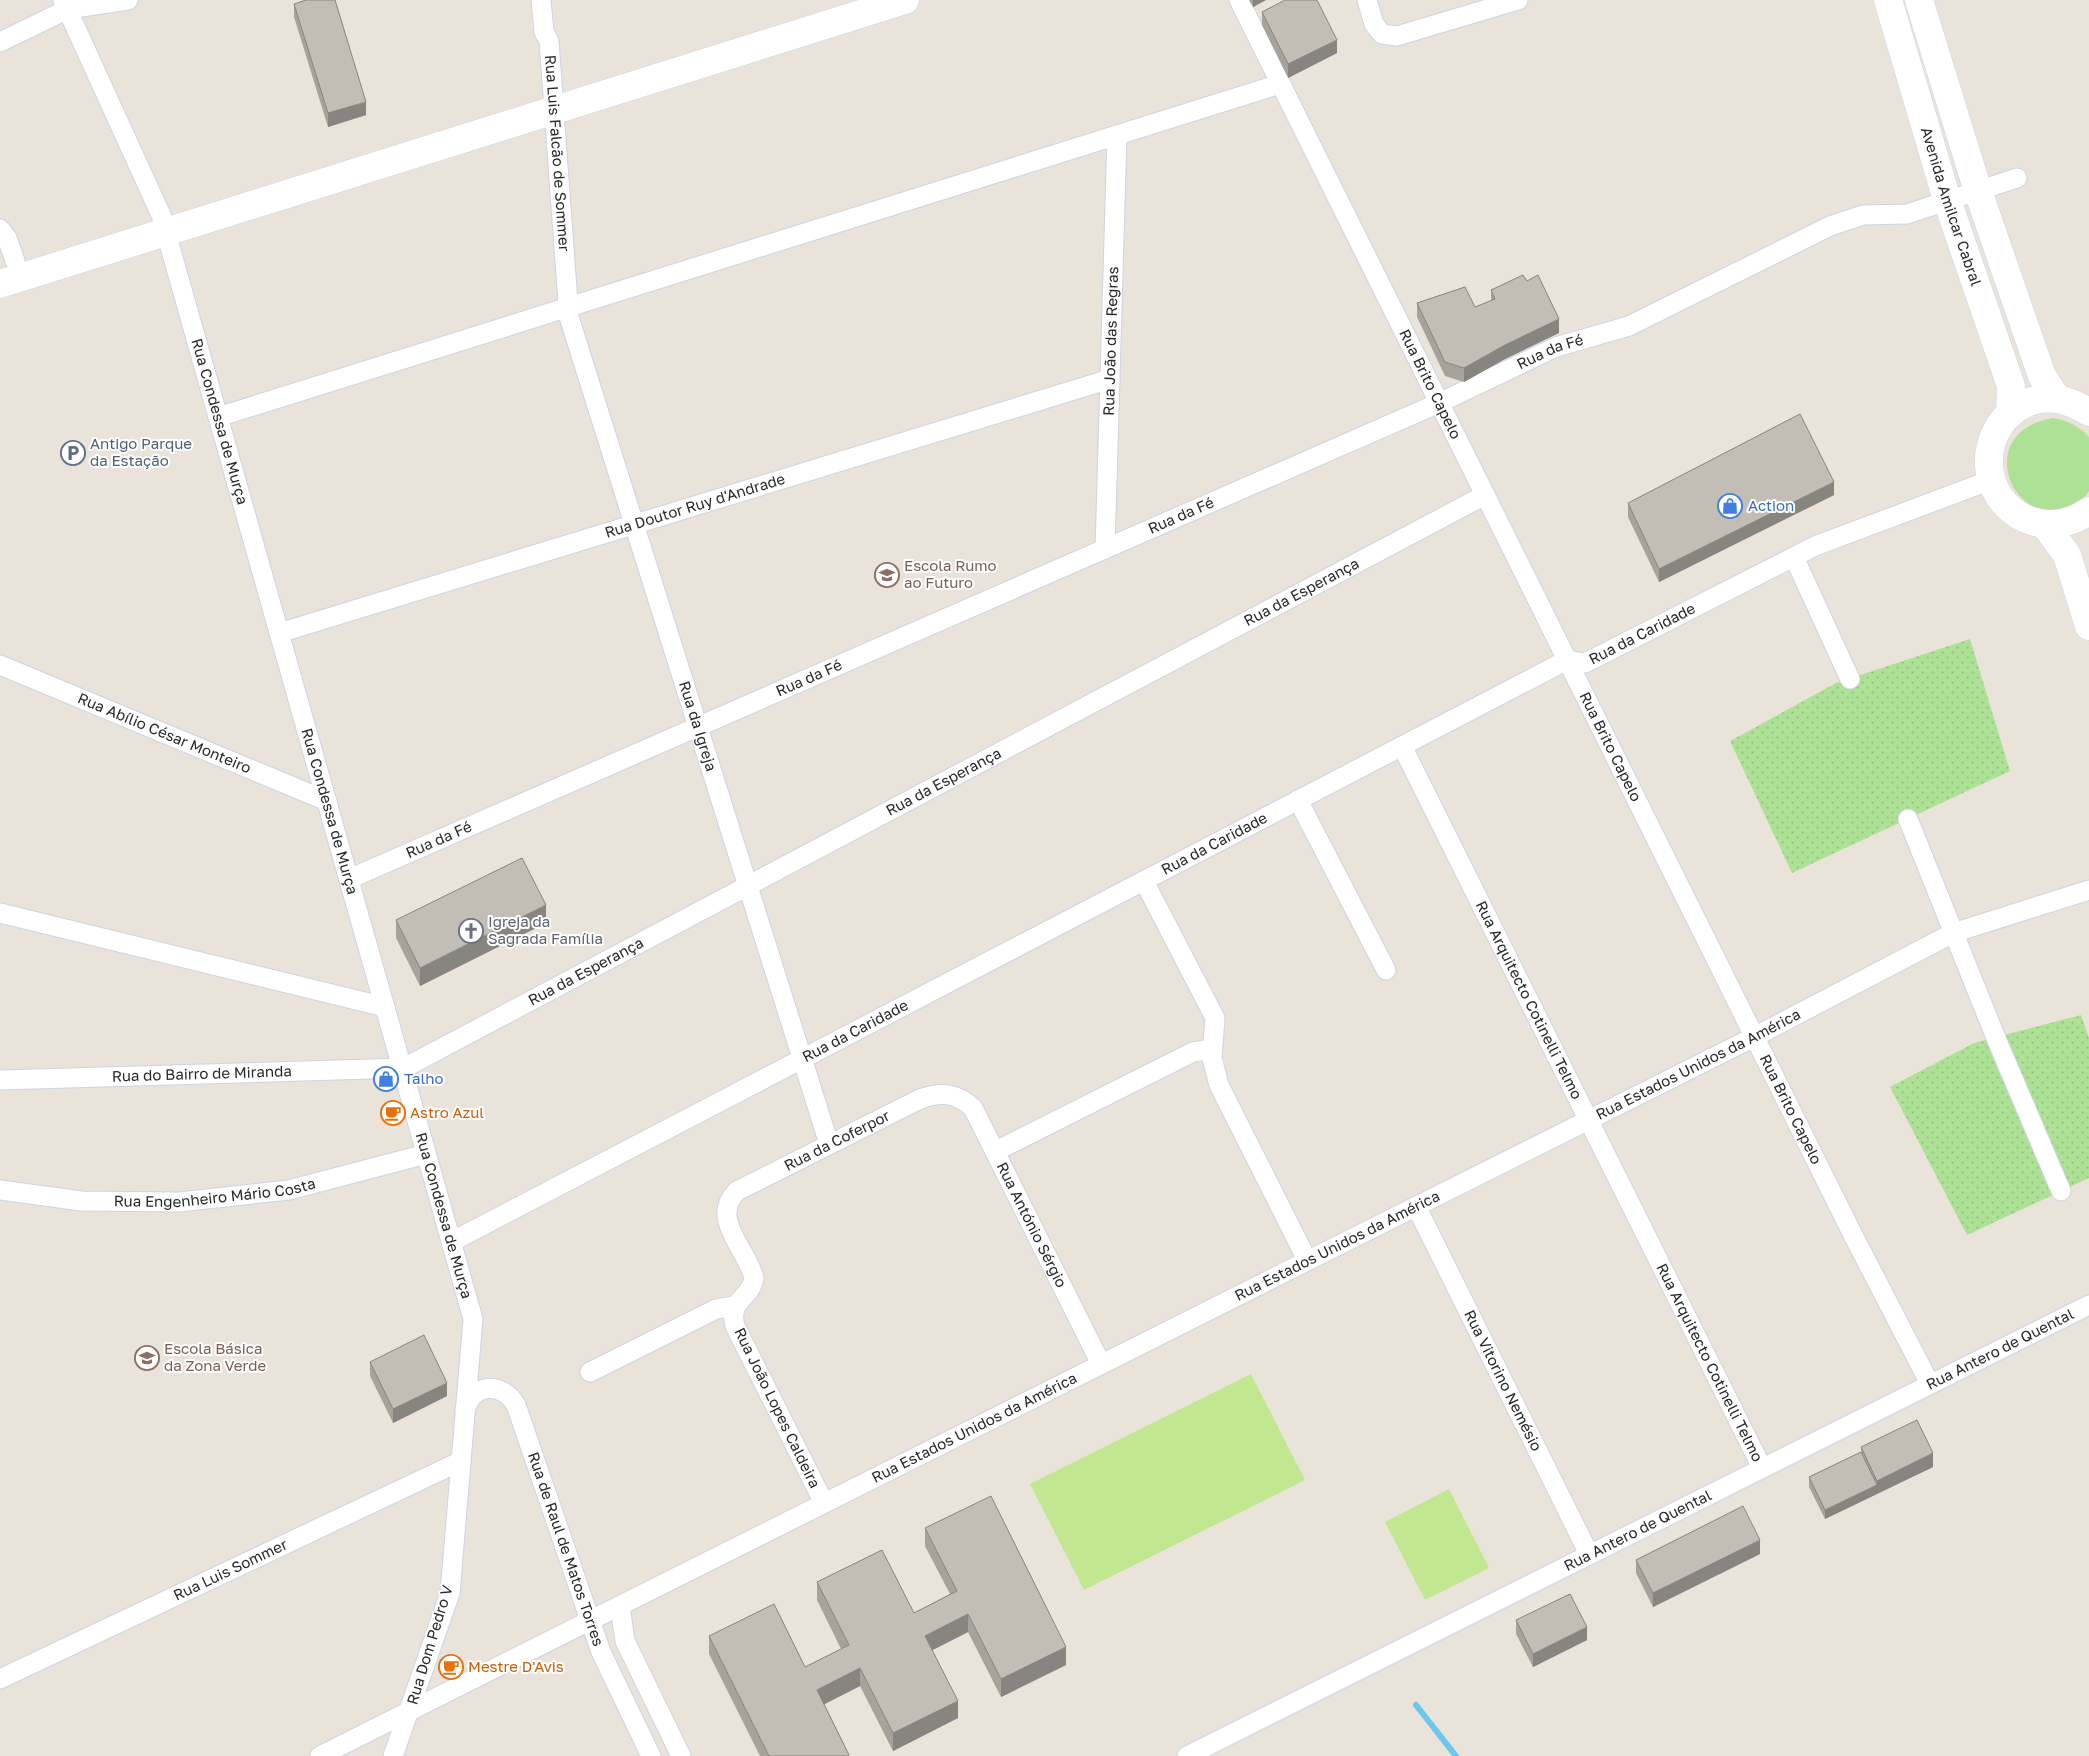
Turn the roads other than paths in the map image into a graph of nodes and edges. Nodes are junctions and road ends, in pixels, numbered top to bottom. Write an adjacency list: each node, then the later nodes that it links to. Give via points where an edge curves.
1 (128, 0): 10 (street)
2 (542, 0): 13 (street, Rua Luis Falcão de Sommer, via 544,32 549,41)
3 (847, 0): 13 (street)
4 (905, 0): 13 (street)
5 (1239, 0): 12 (street, Rua Brito Capelo)
6 (1367, 0): 7 (street, via 1378,29 1384,35 1397,36)
7 (1518, 0)
8 (1888, 0): 17 (street, Avenida Amilcar Cabral)
9 (1920, 0): 16 (street, Avenida Amilcar Cabral)
10 (65, 5): 11 (street); 18 (street, Rua Condessa de Murça)
11 (0, 42)
12 (1280, 84): 14 (street); 25 (street, Rua Brito Capelo)
13 (553, 101): 18 (street); 22 (street, Rua Luis Falcão de Sommer)
14 (1117, 135): 22 (street); 23 (street, Rua João das Regras)
15 (2017, 178): 16 (street, Rua da Fé)
16 (1978, 191): 17 (street, Rua da Fé); 24 (street, Avenida Amilcar Cabral, via 2043,380)
17 (1947, 200): 25 (street, Rua da Fé, via 1907,214 1863,215 1830,226 1629,326 1556,347); 27 (street, Avenida Amilcar Cabral, via 2011,386)
18 (163, 223): 20 (street); 21 (street); 28 (street, Rua Condessa de Murça)
19 (0, 228): 20 (street, via 7,238)
20 (8, 263)
21 (0, 284)
22 (569, 307): 28 (street); 32 (street, Rua da Igreja, via 569,317)
23 (1110, 379): 32 (street, Rua Doutor Ruy d'Andrade); 34 (street, Rua João das Regras)
24 (2057, 399): 26 (street); 27 (street, via 2024,405)
25 (1439, 403): 30 (street, Rua Brito Capelo); 34 (street, Rua da Fé)
26 (2089, 412)
27 (2010, 414): 29 (street, via 1998,427 1990,444)
28 (218, 417): 37 (street, Rua Condessa de Murça)
29 (1991, 480): 33 (street, via 2011,511 2027,520); 35 (street, Rua da Caridade, via 1815,546)
30 (1485, 495): 38 (street, Rua Brito Capelo); 48 (street, Rua da Esperança)
31 (2089, 511): 33 (street, via 2062,524)
32 (634, 524): 37 (street, Rua Doutor Ruy d'Andrade); 41 (street, Rua da Igreja)
33 (2045, 524): 36 (street, via 2067,555)
34 (1104, 549): 41 (street, Rua da Fé)
35 (1794, 557): 38 (street, Rua da Caridade, via 1585,663); 40 (street)
36 (2089, 626)
37 (279, 633): 44 (street, Rua Condessa de Murça)
38 (1567, 660): 42 (street, Rua da Caridade); 54 (street, Rua Brito Capelo)
39 (0, 665): 44 (street, Rua Abílio César Monteiro)
40 (1850, 679)
41 (698, 727): 46 (street, Rua da Fé); 48 (street, Rua da Igreja)
42 (1402, 746): 43 (street, Rua da Caridade); 60 (street, Rua Arquitecto Cotinelli Telmo)
43 (1298, 800): 47 (street, Rua da Caridade); 52 (street)
44 (327, 801): 46 (street, Rua Condessa de Murça)
45 (1908, 819): 51 (street)
46 (349, 880): 53 (street, Rua Condessa de Murça)
47 (1144, 881): 55 (street, via 1213,1012 1216,1027); 56 (street, Rua da Caridade)
48 (748, 886): 56 (street, Rua da Igreja); 57 (street, Rua da Esperança)
49 (2089, 890): 51 (street, Rua Estados Unidos da América)
50 (0, 913): 53 (street)
51 (1953, 933): 54 (street, Rua Estados Unidos da América); 65 (street)
52 (1386, 970)
53 (385, 1007): 57 (street, Rua Condessa de Murça)
54 (1754, 1036): 60 (street, Rua Estados Unidos da América); 74 (street, Rua Brito Capelo)
55 (1212, 1049): 62 (street, via 1192,1052); 69 (street, via 1219,1085)
56 (802, 1058): 61 (street, Rua da Igreja); 68 (street, Rua da Caridade)
57 (404, 1068): 58 (street, Rua do Bairro de Miranda); 63 (street, Rua Condessa de Murça)
58 (0, 1080)
59 (954, 1095): 61 (street, Rua da Coferpor, via 920,1098); 62 (street, Rua António Sérgio, via 973,1108)
60 (1588, 1120): 67 (street, Rua Estados Unidos da América); 77 (street, Rua Arquitecto Cotinelli Telmo)
61 (829, 1144): 66 (street, Rua da Coferpor, via 737,1191)
62 (996, 1151): 72 (street, Rua António Sérgio)
63 (426, 1154): 64 (street, Rua Engenheiro Mário Costa, via 289,1190 179,1202 81,1201); 68 (street, Rua Condessa de Murça)
64 (0, 1190)
65 (2061, 1191)
66 (727, 1204): 71 (street, Rua João Lopes Caldeira, via 727,1221 754,1278 749,1290)
67 (1416, 1206): 69 (street, Rua Estados Unidos da América); 79 (street, Rua Vitorino Nemésio)
68 (452, 1242): 75 (street, Rua Condessa de Murça, via 473,1319)
69 (1307, 1260): 72 (street, Rua Estados Unidos da América)
70 (2089, 1305): 74 (street, Rua Antero de Quental)
71 (735, 1306): 73 (street, via 716,1309); 78 (street, Rua João Lopes Caldeira, via 735,1326)
72 (1101, 1364): 78 (street, Rua Estados Unidos da América)
73 (590, 1372)
74 (1930, 1384): 77 (street, Rua Antero de Quental)
75 (465, 1412): 76 (street, Rua Dom Pedro V); 81 (street, Rua de Raul de Matos Torres, via 474,1394 488,1388 500,1390 512,1399)
76 (461, 1461): 82 (street, Rua Luis Sommer); 83 (street, Rua Dom Pedro V, via 450,1593)
77 (1762, 1468): 79 (street, Rua Antero de Quental)
78 (824, 1503): 80 (street, Rua Estados Unidos da América)
79 (1589, 1554): 88 (street, Rua Antero de Quental)
80 (620, 1606): 81 (street, Rua Estados Unidos da América); 87 (street, Rua de Raul de Matos Torres, via 625,1641)
81 (590, 1620): 83 (street, Rua Estados Unidos da América); 86 (street, Rua de Raul de Matos Torres, via 601,1652)
82 (0, 1678)
83 (410, 1711): 84 (street, Rua Estados Unidos da América); 85 (street, Rua Dom Pedro V)
84 (320, 1756)
85 (393, 1756)
86 (652, 1756)
87 (681, 1756)
88 (1186, 1756)

